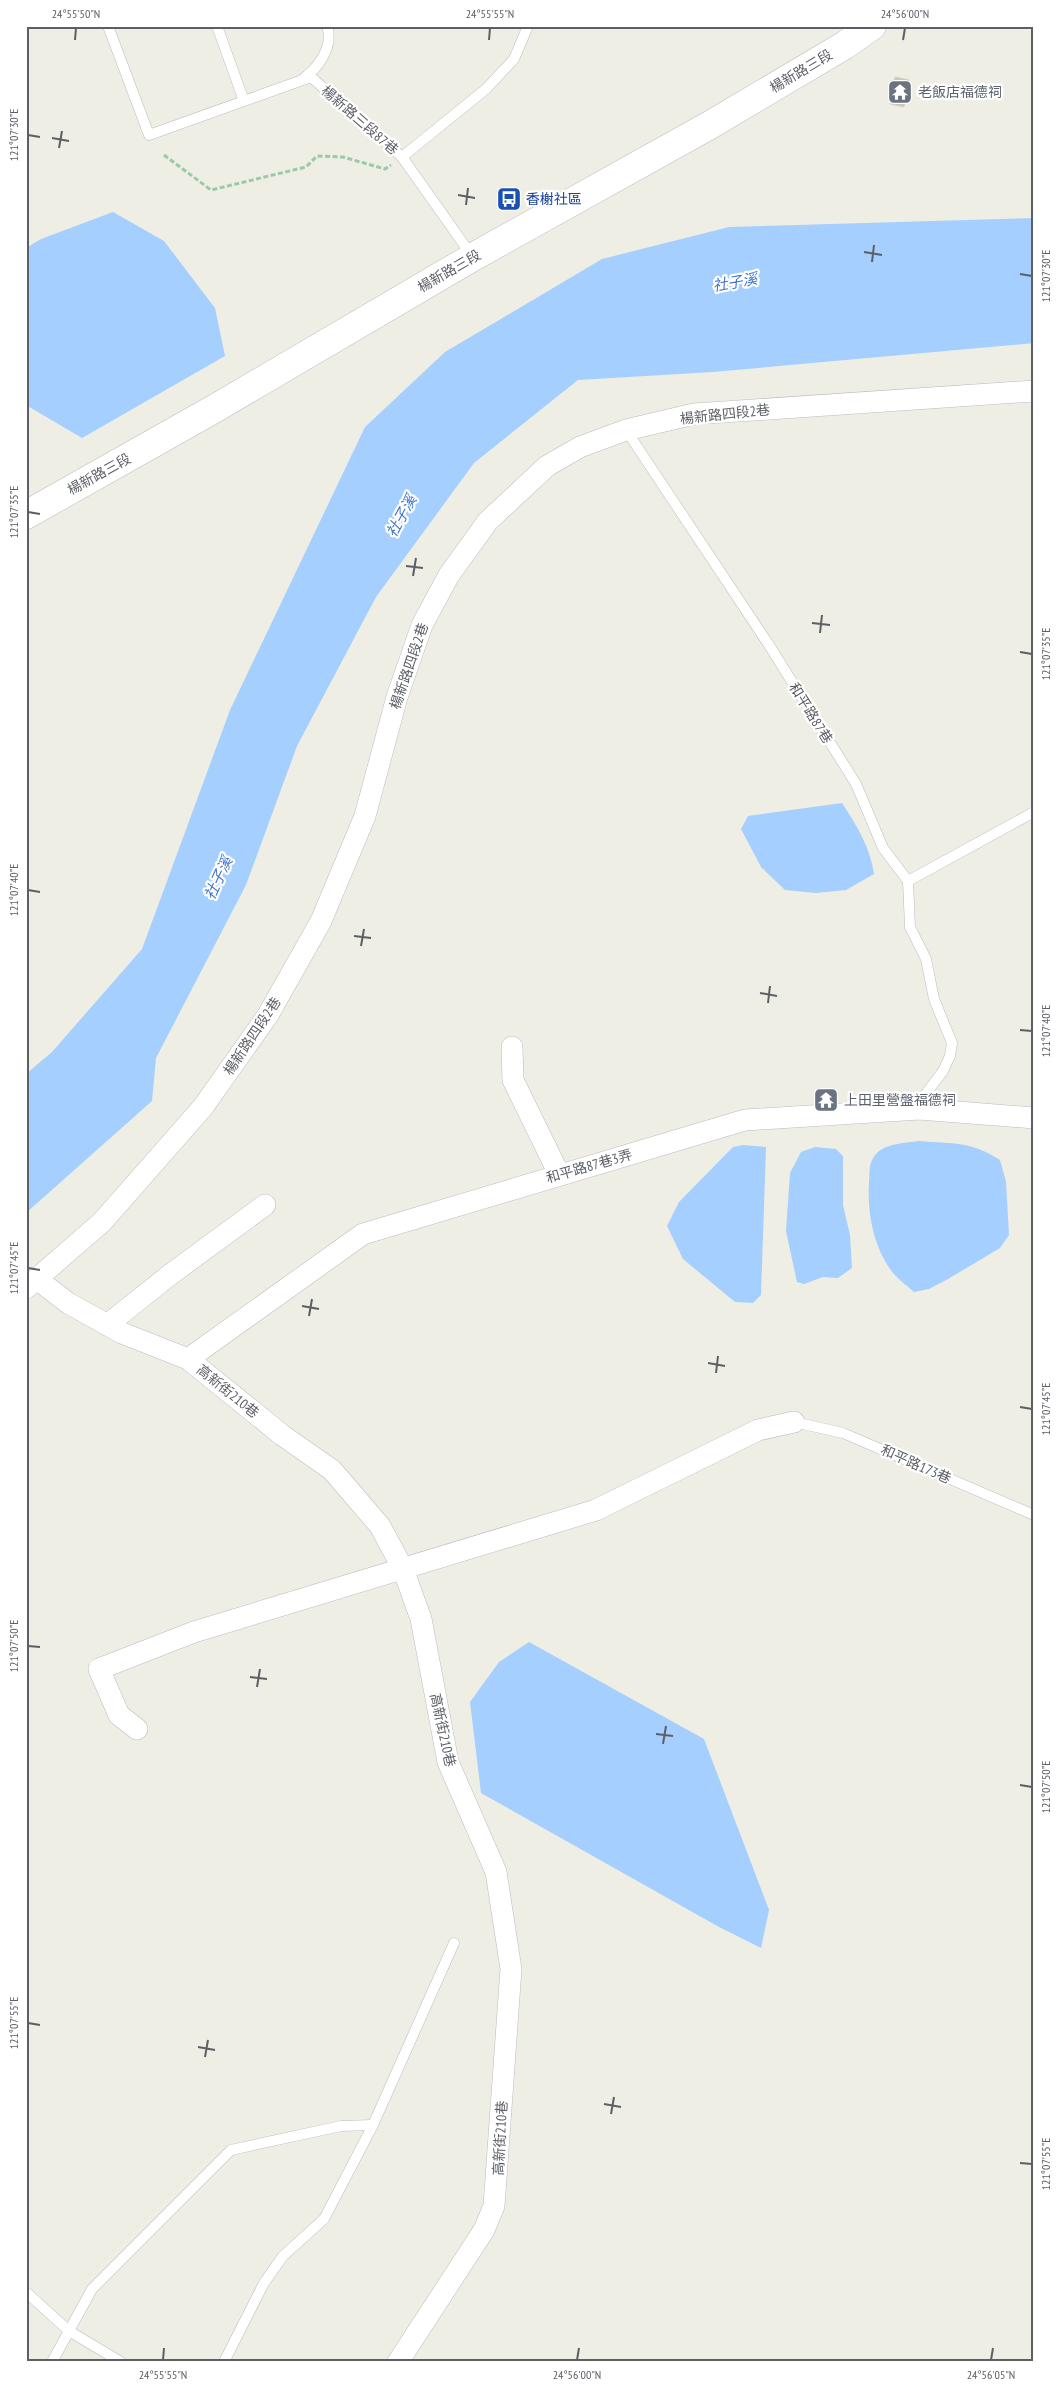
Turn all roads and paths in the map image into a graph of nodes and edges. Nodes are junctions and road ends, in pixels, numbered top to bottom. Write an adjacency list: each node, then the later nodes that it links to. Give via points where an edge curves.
1 (108, 26): 7 (lane, via 149,135)
2 (217, 26): 7 (lane)
3 (327, 26): 6 (lane, via 328,48 312,72)
4 (528, 26): 9 (lane, via 514,59 486,89)
5 (872, 26): 10 (main road, 楊新路三段, via 710,125)
6 (301, 80): 7 (lane); 9 (lane, 楊新路三段87巷, via 311,77)
7 (244, 101)
8 (164, 155): 9 (path, via 211,190 306,167 317,156 343,157 385,169)
9 (402, 157): 10 (lane, 楊新路三段87巷)
10 (473, 257): 13 (main road, 楊新路三段)
11 (1034, 391): 12 (street, 楊新路四段2巷, via 694,414)
12 (626, 430): 15 (lane, 和平路87巷, via 769,645 856,784 883,848); 21 (street, 楊新路四段2巷, via 580,447 547,466 488,521 449,575 422,625 397,697 365,816 321,921 268,1015 204,1108 102,1222)
13 (26, 515)
14 (1034, 812): 15 (lane)
15 (908, 881): 17 (lane, via 910,927 926,959 934,999 952,1043 943,1071)
16 (512, 1047): 19 (street, via 513,1080)
17 (919, 1108): 18 (street, 和平路87巷3弄); 19 (street, 和平路87巷3弄, via 745,1120)
18 (1034, 1118)
19 (559, 1174): 23 (street, 和平路87巷3弄, via 362,1234)
20 (265, 1205): 22 (street)
21 (32, 1284): 22 (street, 高新街210巷)
22 (107, 1325): 23 (street, 高新街210巷)
23 (188, 1359): 26 (street, 高新街210巷, via 282,1435 332,1470 380,1526)
24 (794, 1422): 25 (lane, 和平路173巷, via 843,1433); 26 (street, via 758,1430 596,1510)
25 (1034, 1515)
26 (403, 1569): 27 (street, via 194,1632 99,1669 119,1715); 35 (street, 高新街210巷, via 421,1619 448,1762 496,1872 511,1970 494,2206 484,2230)
27 (137, 1728)
28 (454, 1943): 29 (lane)
29 (373, 2126): 31 (lane, via 341,2126 231,2150 92,2288); 34 (lane, via 324,2219 283,2256 264,2282)
30 (26, 2292): 31 (lane)
31 (69, 2331): 32 (lane); 33 (lane)
32 (52, 2362)
33 (121, 2362)
34 (224, 2362)
35 (398, 2362)

